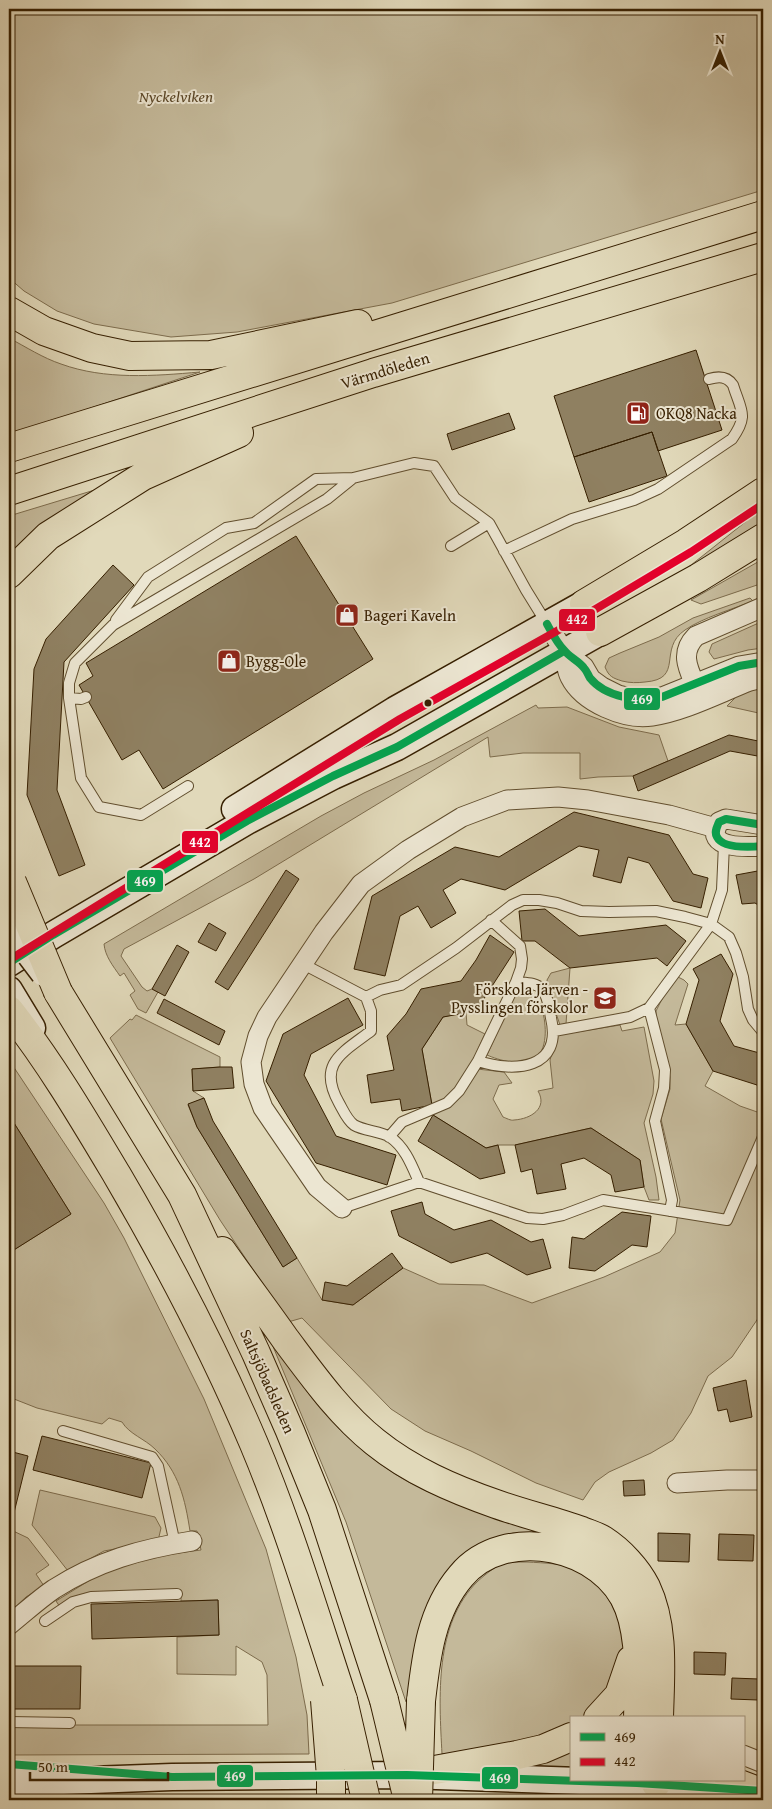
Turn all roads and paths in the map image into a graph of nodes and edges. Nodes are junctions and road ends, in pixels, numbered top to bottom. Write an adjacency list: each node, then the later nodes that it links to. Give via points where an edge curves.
1 (763, 215): 3 (highway)
2 (763, 257): 5 (highway, Värmdöleden)
3 (563, 278): 4 (highway, via 211,355 130,356 92,348 44,331); 7 (highway)
4 (9, 311)
5 (373, 373): 9 (highway, Värmdöleden); 12 (highway, via 143,476)
6 (709, 379): 15 (lane, via 721,377 733,385 744,418 732,439 658,489 572,519)
7 (9, 448)
8 (352, 478): 11 (lane, via 414,463 434,466 455,498); 21 (lane, via 328,499); 21 (lane, via 316,479 254,523 226,528 148,578)
9 (9, 492)
10 (763, 492): 18 (highway)
11 (489, 523): 14 (lane); 15 (lane)
12 (48, 536): 16 (highway); 17 (highway)
13 (763, 538): 22 (highway)
14 (451, 546)
15 (504, 551): 20 (lane)
16 (9, 566)
17 (9, 574)
18 (584, 604): 20 (main road)
19 (763, 607): 26 (street, via 696,636 690,642 685,656)
20 (547, 624): 23 (street); 36 (main road)
21 (113, 625): 28 (lane, via 75,663)
22 (600, 632): 23 (main road)
23 (564, 651): 26 (street, via 574,684 595,703 614,711 650,716 669,712); 37 (main road, via 397,748 333,776 247,821)
24 (763, 662): 26 (street, via 739,666)
25 (763, 678): 26 (street)
26 (698, 692)
27 (86, 697): 28 (lane)
28 (69, 698): 29 (lane, via 81,778 99,807 141,815)
29 (188, 786)
30 (763, 826): 31 (street, via 726,819 719,822)
31 (720, 836): 32 (street, via 742,847); 35 (lane, via 722,890); 38 (street, via 669,815 588,800 558,797 498,802 462,817 360,884)
32 (763, 846)
33 (10, 877): 41 (highway, Saltsjöbadsleden, bridge)
34 (491, 920): 35 (lane, via 523,900 539,900 581,911 656,911); 39 (lane, via 520,946 522,959); 42 (lane, via 401,985)
35 (711, 924): 43 (lane); 46 (lane, via 728,938 736,953 748,1009 752,1020)
36 (10, 935): 41 (main road, bridge)
37 (9, 964)
38 (303, 964): 42 (lane); 52 (street, via 258,1036 251,1062 254,1084 263,1108 317,1187)
39 (516, 982): 45 (lane, via 536,984 542,989); 47 (lane)
40 (9, 990): 44 (main road)
41 (58, 992): 51 (highway, Saltsjöbadsleden)
42 (366, 997): 48 (lane, via 371,1011 371,1031 331,1065 330,1084 350,1122)
43 (649, 1008): 45 (lane, via 630,1017); 53 (lane, via 665,1070 655,1121 672,1200)
44 (19, 1019): 63 (highway, via 58,1076 141,1216 221,1370 255,1445 298,1563)
45 (554, 1031): 47 (lane, via 549,1051 536,1063 512,1067)
46 (763, 1032)
47 (478, 1060): 48 (lane, via 459,1091 446,1103 402,1122)
48 (389, 1137): 50 (lane, via 405,1153)
49 (763, 1138): 53 (lane, via 727,1220)
50 (419, 1182): 52 (lane); 53 (lane, via 527,1218 563,1215 603,1200)
51 (182, 1195): 62 (highway, via 312,1376 375,1442 446,1486 602,1539 619,1552 636,1571 654,1611 660,1642); 77 (highway, Saltsjöbadsleden, bridge, via 256,1353 322,1510 384,1700)
52 (342, 1208)
53 (670, 1211)
54 (63, 1431): 57 (lane, via 152,1457 158,1466)
55 (763, 1480): 56 (street)
56 (677, 1483)
57 (183, 1542): 60 (street, via 102,1563 53,1590)
58 (177, 1594): 59 (lane, via 90,1597 73,1602)
59 (45, 1621)
60 (9, 1625)
61 (636, 1642): 64 (highway, via 620,1695); 65 (highway); 82 (highway, bridge, via 632,1617 611,1580 570,1552 524,1546 498,1549 478,1561 461,1575 434,1623 422,1701)
62 (660, 1685): 66 (highway); 67 (highway)
63 (334, 1700): 80 (highway, bridge); 81 (highway, bridge)
64 (600, 1716)
65 (638, 1716)
66 (659, 1716)
67 (672, 1716)
68 (9, 1722): 69 (lane)
69 (70, 1723)
70 (570, 1737): 77 (highway)
71 (744, 1755): 72 (street)
72 (763, 1763)
73 (9, 1764): 74 (main road)
74 (172, 1778): 76 (main road); 77 (main road)
75 (735, 1782): 79 (highway)
76 (9, 1783)
77 (407, 1788): 78 (main road)
78 (646, 1788): 79 (main road)
79 (761, 1791)
80 (331, 1800)
81 (366, 1800)
82 (418, 1800)

